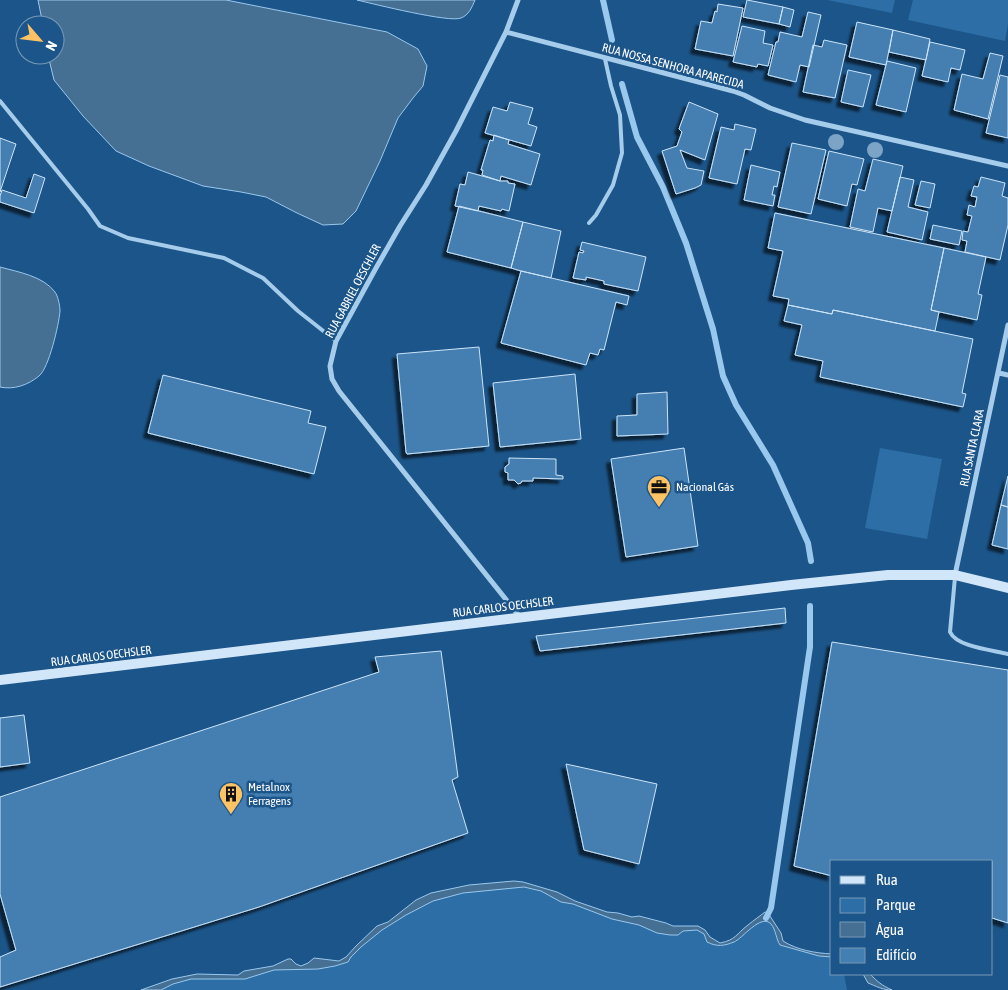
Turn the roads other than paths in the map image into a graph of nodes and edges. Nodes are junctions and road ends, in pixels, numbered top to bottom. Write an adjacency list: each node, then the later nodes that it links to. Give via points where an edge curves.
1 (518, 0): 2 (street, RUA GABRIEL OESCHLER)
2 (506, 32): 3 (street, RUA NOSSA SENHORA APARECIDA); 8 (street, RUA GABRIEL OESCHLER, via 456,131)
3 (605, 58): 5 (street, RUA NOSSA SENHORA APARECIDA, via 744,95 805,120); 6 (lane, via 620,115 622,153 613,185)
4 (0, 100): 8 (lane, via 100,226 128,238 224,258 263,278)
5 (1008, 166)
6 (589, 223)
7 (1008, 325): 9 (street, RUA SANTA CLARA)
8 (336, 341): 13 (street, RUA GABRIEL OESCHLER, via 330,366 332,379 339,391)
9 (999, 373): 10 (street); 11 (street, RUA SANTA CLARA)
10 (1008, 375)
11 (955, 575): 12 (main road, RUA CARLOS OECHSLER); 13 (main road, RUA CARLOS OECHSLER, via 888,575); 14 (lane, via 952,638 963,644)
12 (1008, 588)
13 (521, 618): 15 (main road, RUA CARLOS OECHSLER)
14 (1008, 654)
15 (0, 680)

